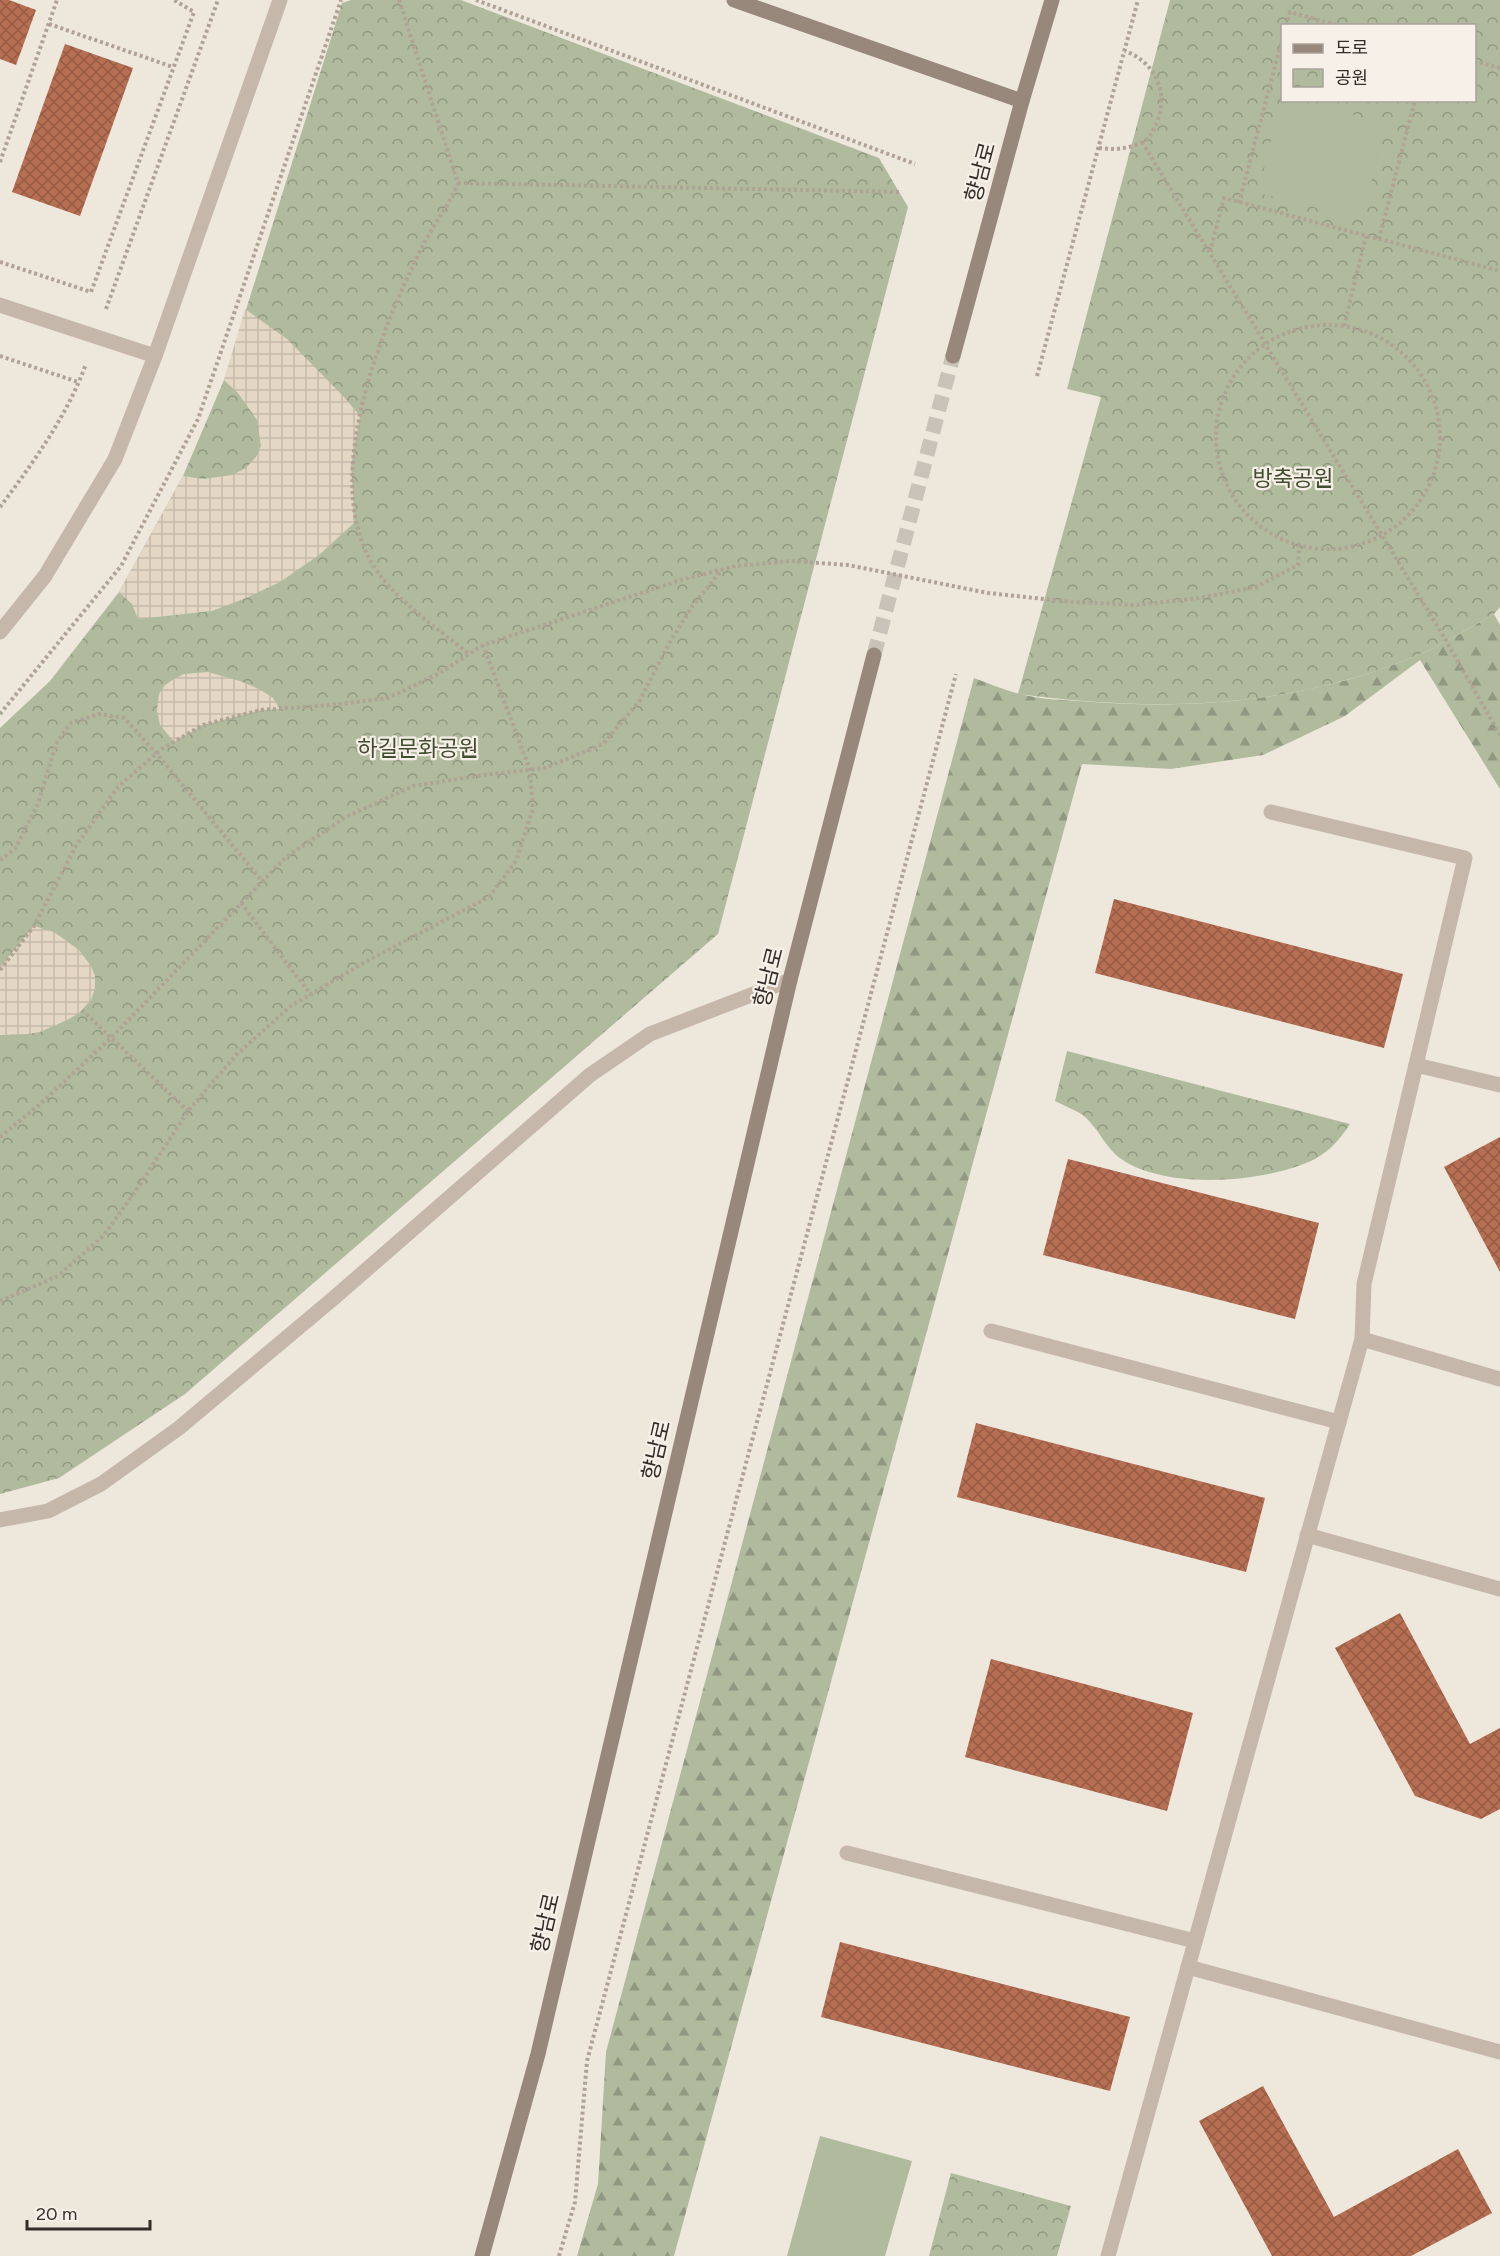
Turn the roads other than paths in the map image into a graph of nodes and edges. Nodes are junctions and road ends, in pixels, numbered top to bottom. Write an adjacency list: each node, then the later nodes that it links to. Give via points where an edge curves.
1 (280, 0): 6 (street)
2 (734, 0): 4 (street)
3 (1052, 0): 4 (street, 향남로)
4 (1023, 101): 7 (street, 향남로)
5 (0, 305): 6 (street)
6 (155, 356): 8 (street, via 115,459 45,576)
7 (953, 356)
8 (0, 632)
9 (874, 655): 11 (street, 향남로)
10 (1271, 812): 12 (street, via 1465,858)
11 (790, 980): 18 (street, via 650,1034 590,1076 179,1428 101,1484 48,1511); 25 (street, 향남로, via 538,2054)
12 (1416, 1065): 13 (street); 15 (street, via 1364,1284)
13 (1500, 1085)
14 (991, 1331): 17 (street)
15 (1362, 1339): 16 (street); 17 (street)
16 (1500, 1379)
17 (1339, 1422): 19 (street)
18 (0, 1521)
19 (1307, 1535): 20 (street); 22 (street)
20 (1500, 1589)
21 (847, 1853): 22 (street)
22 (1195, 1941): 23 (street)
23 (1188, 1967): 24 (street); 26 (street)
24 (1500, 2052)
25 (482, 2256)
26 (1108, 2256)

